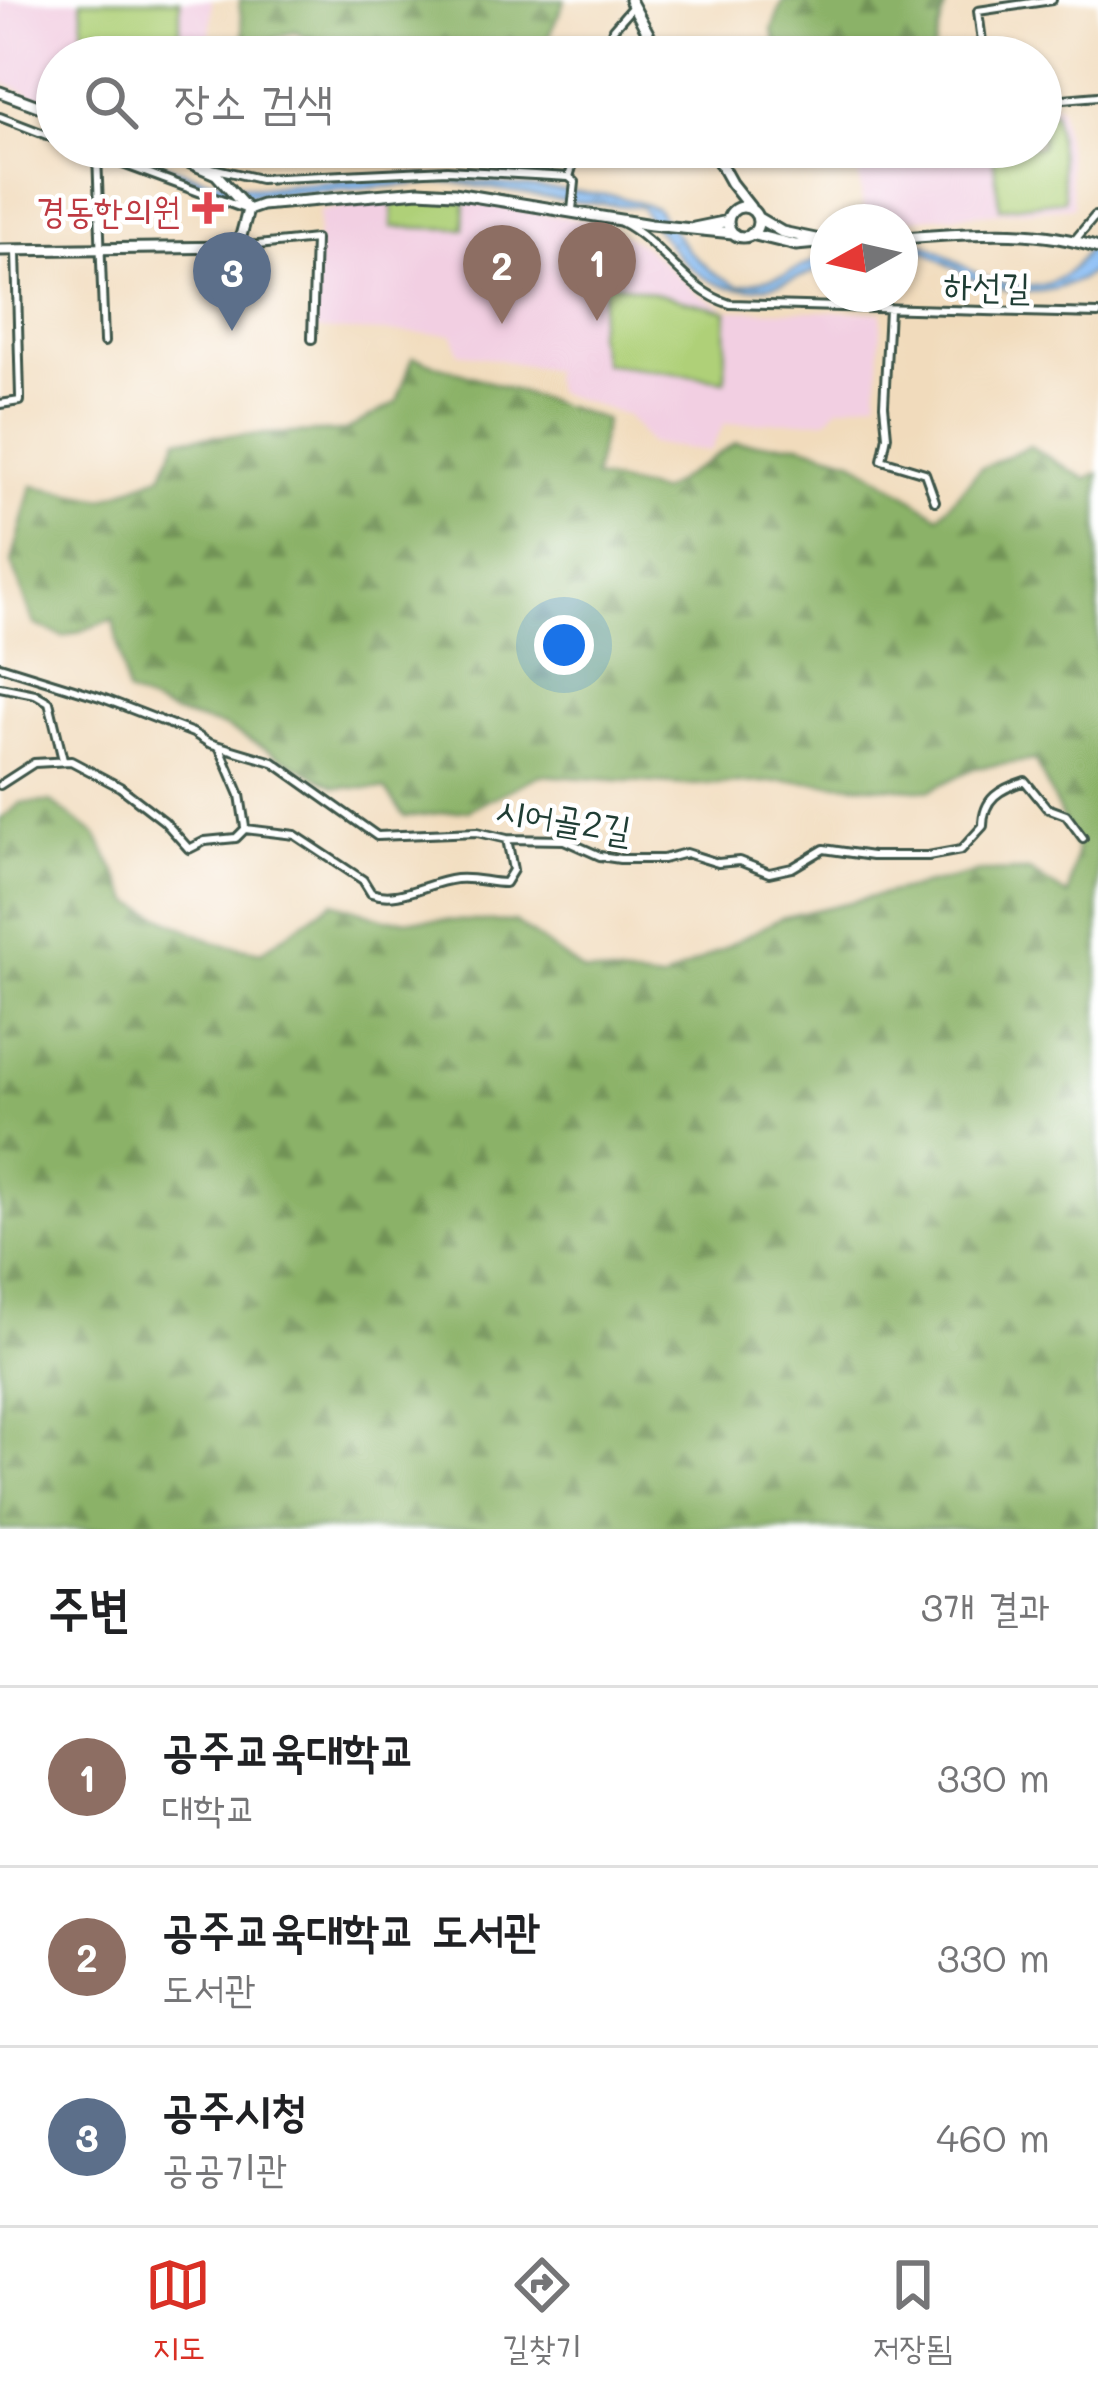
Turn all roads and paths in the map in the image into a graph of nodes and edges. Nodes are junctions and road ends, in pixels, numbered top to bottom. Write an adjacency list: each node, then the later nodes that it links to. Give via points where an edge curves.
1 (1052, 0): 5 (street, via 978,11)
2 (631, 3): 3 (street); 4 (main road)
3 (612, 36)
4 (649, 36)
5 (981, 36)
6 (0, 92): 9 (main road)
7 (1098, 96): 8 (street)
8 (1062, 99)
9 (36, 105)
10 (0, 117): 11 (street)
11 (36, 132)
12 (98, 168): 37 (street)
13 (134, 168): 22 (street)
14 (206, 168): 22 (main road)
15 (228, 168): 18 (street, via 260,179 447,170)
16 (574, 168): 18 (street)
17 (722, 168): 19 (main road)
18 (572, 180): 20 (street)
19 (730, 183): 21 (main road); 23 (main road)
20 (572, 207): 22 (main road, via 419,191); 25 (main road)
21 (735, 209): 23 (main road); 26 (main road)
22 (248, 211): 35 (main road)
23 (755, 214): 29 (main road); 31 (main road)
24 (1096, 217): 32 (street)
25 (616, 220): 27 (main road); 39 (street, 하선길, via 644,236 700,292 733,309)
26 (728, 220): 27 (main road); 28 (main road)
27 (694, 228): 28 (main road)
28 (734, 233): 29 (main road)
29 (751, 234): 33 (main road)
30 (918, 237): 32 (main road, via 998,232)
31 (810, 238)
32 (1074, 241): 34 (main road)
33 (810, 244)
34 (1092, 246)
35 (238, 247): 37 (main road); 43 (street, via 315,239)
36 (0, 250): 38 (main road)
37 (99, 250): 38 (main road); 44 (street)
38 (16, 252): 45 (street, via 20,401)
39 (810, 309)
40 (918, 310): 42 (street, 하선길)
41 (890, 312): 46 (street, via 882,460 925,473)
42 (1098, 314)
43 (312, 339)
44 (104, 342)
45 (0, 404)
46 (935, 501)
47 (0, 666): 49 (street, 시어골2길)
48 (0, 686): 50 (street, via 49,702)
49 (219, 746): 52 (street); 54 (street, 시어골2길, via 273,762 377,836 465,831)
50 (63, 760): 51 (street, via 34,763); 52 (street, via 120,787 189,849)
51 (0, 785)
52 (245, 829): 54 (street, via 295,835 386,897 451,879 505,883 513,871)
53 (1083, 838): 54 (street, 시어골2길, via 1025,781 986,803 983,826 966,848 928,856 824,849 769,873 686,853 620,859 564,841)
54 (507, 839)

